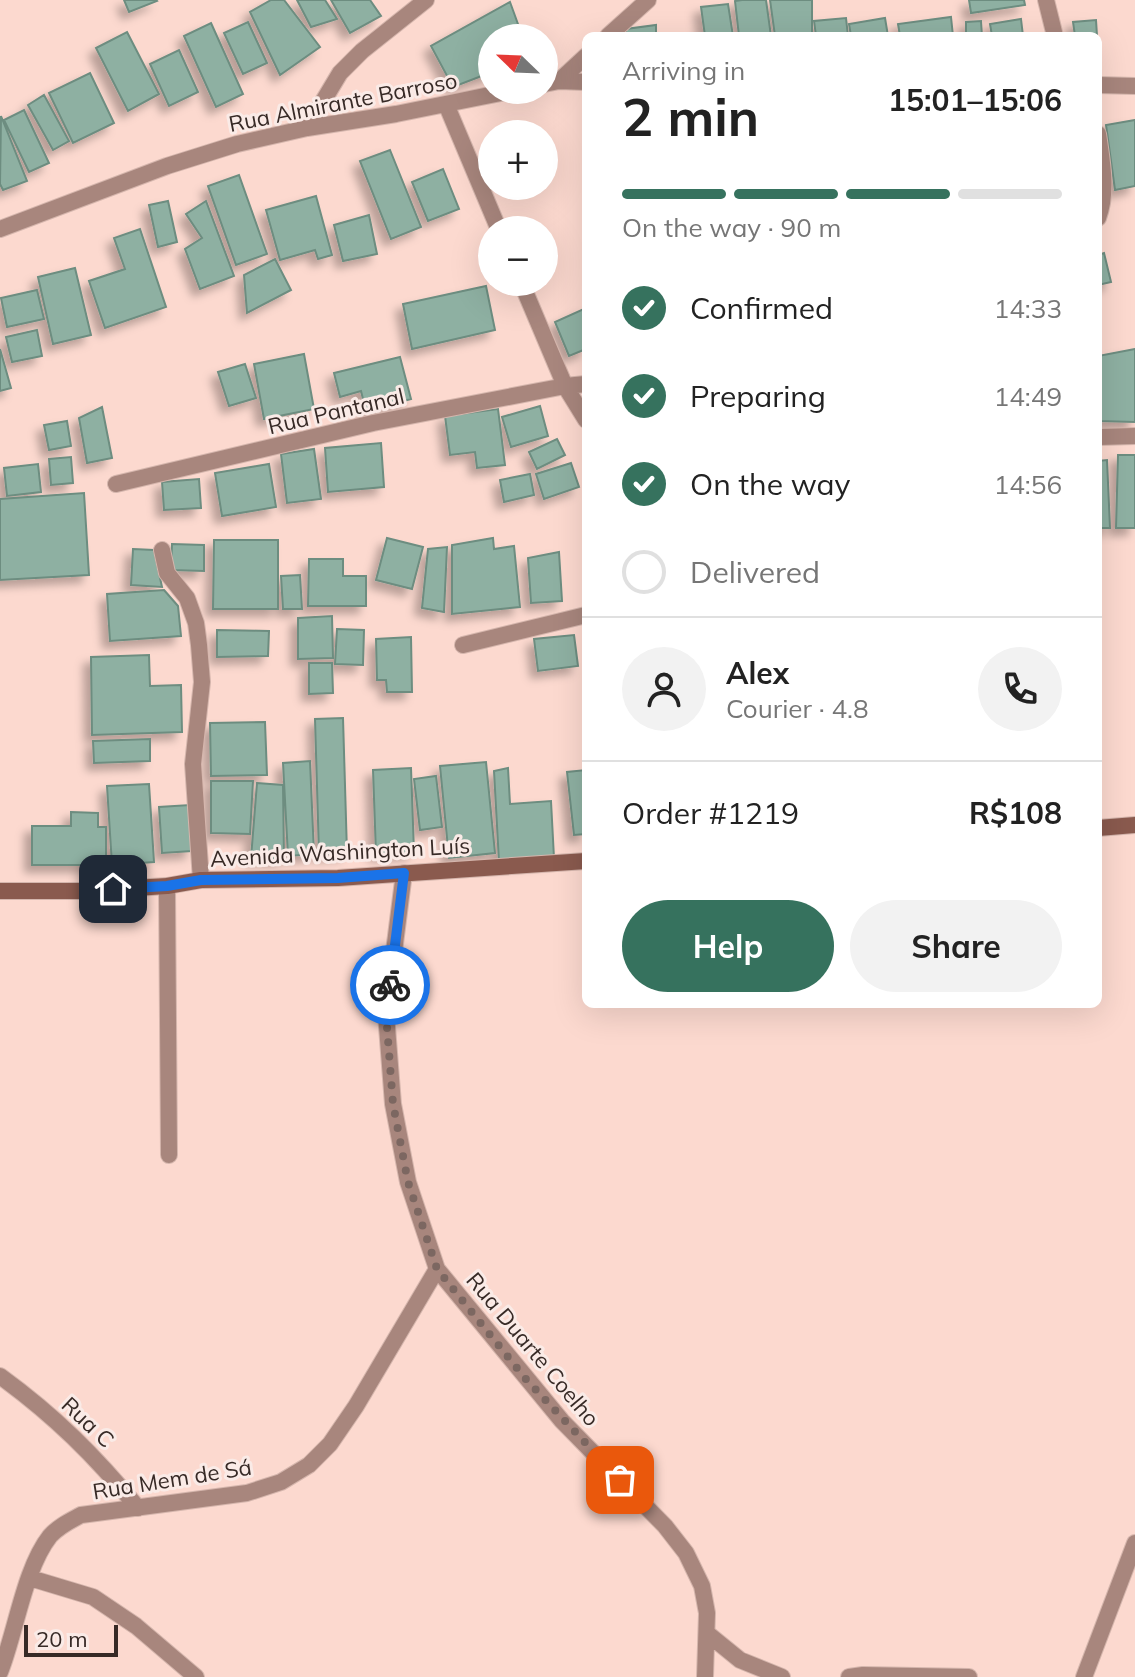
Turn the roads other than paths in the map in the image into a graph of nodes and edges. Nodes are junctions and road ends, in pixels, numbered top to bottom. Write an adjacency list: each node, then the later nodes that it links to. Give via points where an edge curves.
1 (426, 0): 14 (street, via 340,73)
2 (648, 0): 4 (street)
3 (1046, 0): 5 (street)
4 (612, 32)
5 (1054, 32)
6 (582, 59): 7 (street)
7 (558, 77)
8 (558, 82): 9 (street)
9 (582, 82)
10 (1102, 85): 11 (street)
11 (1135, 86)
12 (478, 98): 13 (street, Rua Almirante Barroso)
13 (446, 104): 14 (street, Rua Almirante Barroso); 17 (street)
14 (307, 128): 18 (street, Rua Almirante Barroso, via 167,166)
15 (1102, 170): 16 (street)
16 (1102, 207)
17 (493, 216)
18 (0, 229)
19 (527, 296): 21 (street)
20 (582, 384): 21 (street, Rua Pantanal)
21 (565, 386): 22 (street); 25 (street, Rua Pantanal, via 373,423)
22 (582, 414)
23 (1135, 436): 24 (street)
24 (1102, 437)
25 (116, 484)
26 (162, 550): 33 (street, via 167,573 187,598 199,645 202,682 193,764)
27 (582, 616): 28 (street)
28 (463, 645)
29 (1135, 825): 30 (main road)
30 (1102, 828)
31 (582, 861): 32 (main road, Avenida Washington Luís)
32 (404, 873): 33 (main road, Avenida Washington Luís); 37 (street, Rua Duarte Coelho, via 386,1014 393,1104 408,1182)
33 (201, 880): 34 (main road, Avenida Washington Luís)
34 (167, 886): 35 (main road, Avenida Washington Luís); 36 (street)
35 (0, 891)
36 (169, 1155)
37 (437, 1269): 39 (street, Rua Mem de Sá, via 356,1406 309,1465 247,1493); 42 (street, Rua Duarte Coelho, via 543,1400 686,1553 702,1586)
38 (0, 1376): 39 (street, Rua C, via 93,1454)
39 (138, 1508): 41 (street, Rua Mem de Sá, via 81,1515 63,1524 37,1555)
40 (1135, 1543): 49 (street)
41 (30, 1578): 43 (street, Rua Mem de Sá); 44 (street, via 93,1597)
42 (708, 1634): 45 (street, Rua Duarte Coelho); 46 (street, via 740,1660)
43 (0, 1672)
44 (196, 1677)
45 (705, 1677)
46 (782, 1677)
47 (849, 1677): 48 (street)
48 (969, 1677)
49 (1084, 1677)

